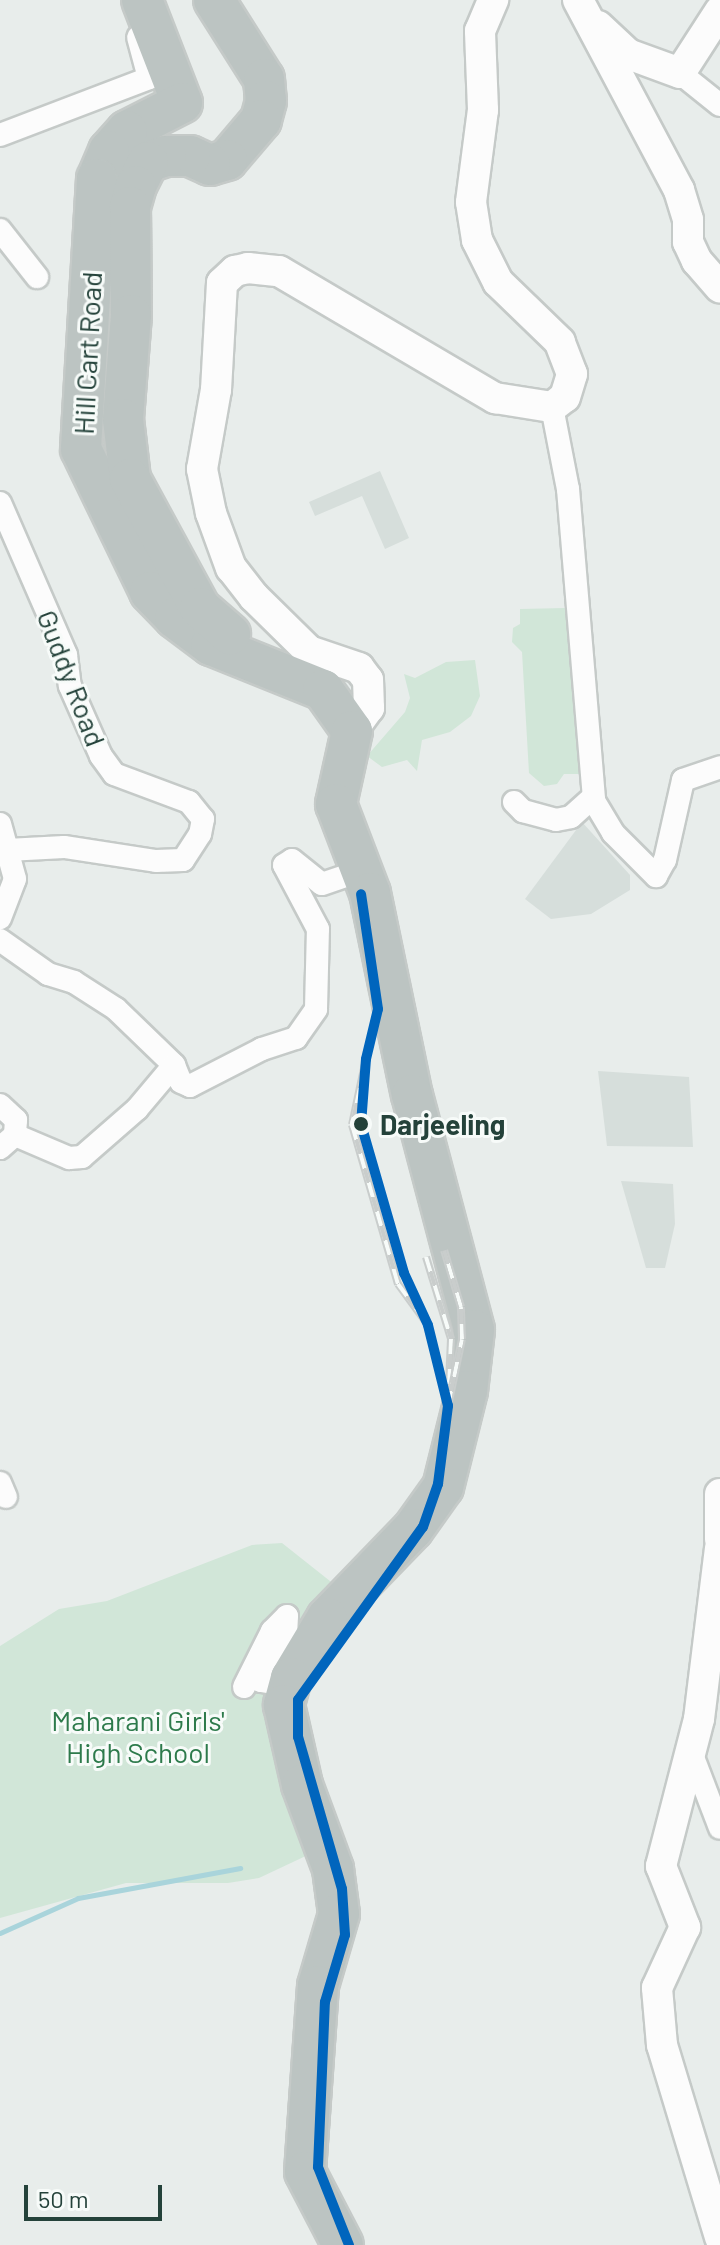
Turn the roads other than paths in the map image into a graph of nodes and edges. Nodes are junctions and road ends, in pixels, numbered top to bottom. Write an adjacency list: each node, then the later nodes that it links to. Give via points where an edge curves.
1 (123, 0): 9 (street, via 149,78)
2 (142, 0): 15 (highway, Hill Cart Road, via 182,103 127,131 109,151 97,179 81,449 150,592 175,618 211,645)
3 (214, 0): 15 (highway, via 253,57 264,79 266,101 261,120 227,160 210,165 190,156 166,156 148,162 136,186 130,207 124,445 130,479 213,625 299,664)
4 (493, 0): 13 (street, via 480,31 483,110 473,215 477,240 498,282 560,342 569,361 572,374 565,397)
5 (581, 7): 7 (street, via 628,54); 12 (street, via 679,190 688,242 697,261)
6 (720, 11): 7 (street)
7 (680, 73): 8 (street)
8 (720, 105)
9 (0, 135)
10 (0, 230): 11 (street)
11 (37, 277)
12 (720, 287)
13 (552, 407): 16 (street, via 495,398 279,271 248,268 222,283 216,390 202,469 211,513 231,568 254,597 309,651 359,668 368,680 369,708); 18 (street, via 568,489)
14 (0, 503): 21 (street, Guddy Road, via 66,655 70,686 101,756 114,774 189,802 203,819 183,860 64,847)
15 (313, 684): 16 (highway, Hill Cart Road, via 334,702)
16 (352, 731): 22 (highway, via 336,804)
17 (720, 767): 18 (street, via 683,780 665,860 656,876 613,833)
18 (593, 797): 19 (street, via 571,817 556,820 523,811)
19 (514, 802)
20 (0, 824): 21 (street)
21 (7, 850): 23 (street, via 15,879)
22 (363, 870): 25 (street, via 322,884 292,860 284,865 318,929 316,1009 296,1038 262,1049 190,1086 181,1082); 31 (highway, via 412,1095 474,1330 467,1391 443,1487 413,1529)
23 (0, 918)
24 (0, 940): 25 (street, via 48,974 74,982 116,1009)
25 (174, 1065): 27 (street, via 137,1109 82,1157)
26 (0, 1105): 27 (street, via 16,1120)
27 (7, 1142)
28 (720, 1494): 29 (street)
29 (720, 1539)
30 (720, 1548): 33 (street)
31 (360, 1578): 32 (street, via 321,1612 273,1683 261,1681 286,1633 287,1616 281,1618); 36 (highway, via 308,1649 291,1678 284,1705 302,1785 333,1869 339,1914 318,1986 305,2172)
32 (244, 1687)
33 (691, 1752): 34 (street); 35 (street, via 661,1866 685,1927 657,1988 662,2045)
34 (720, 1828)
35 (720, 2237)
36 (343, 2245)

